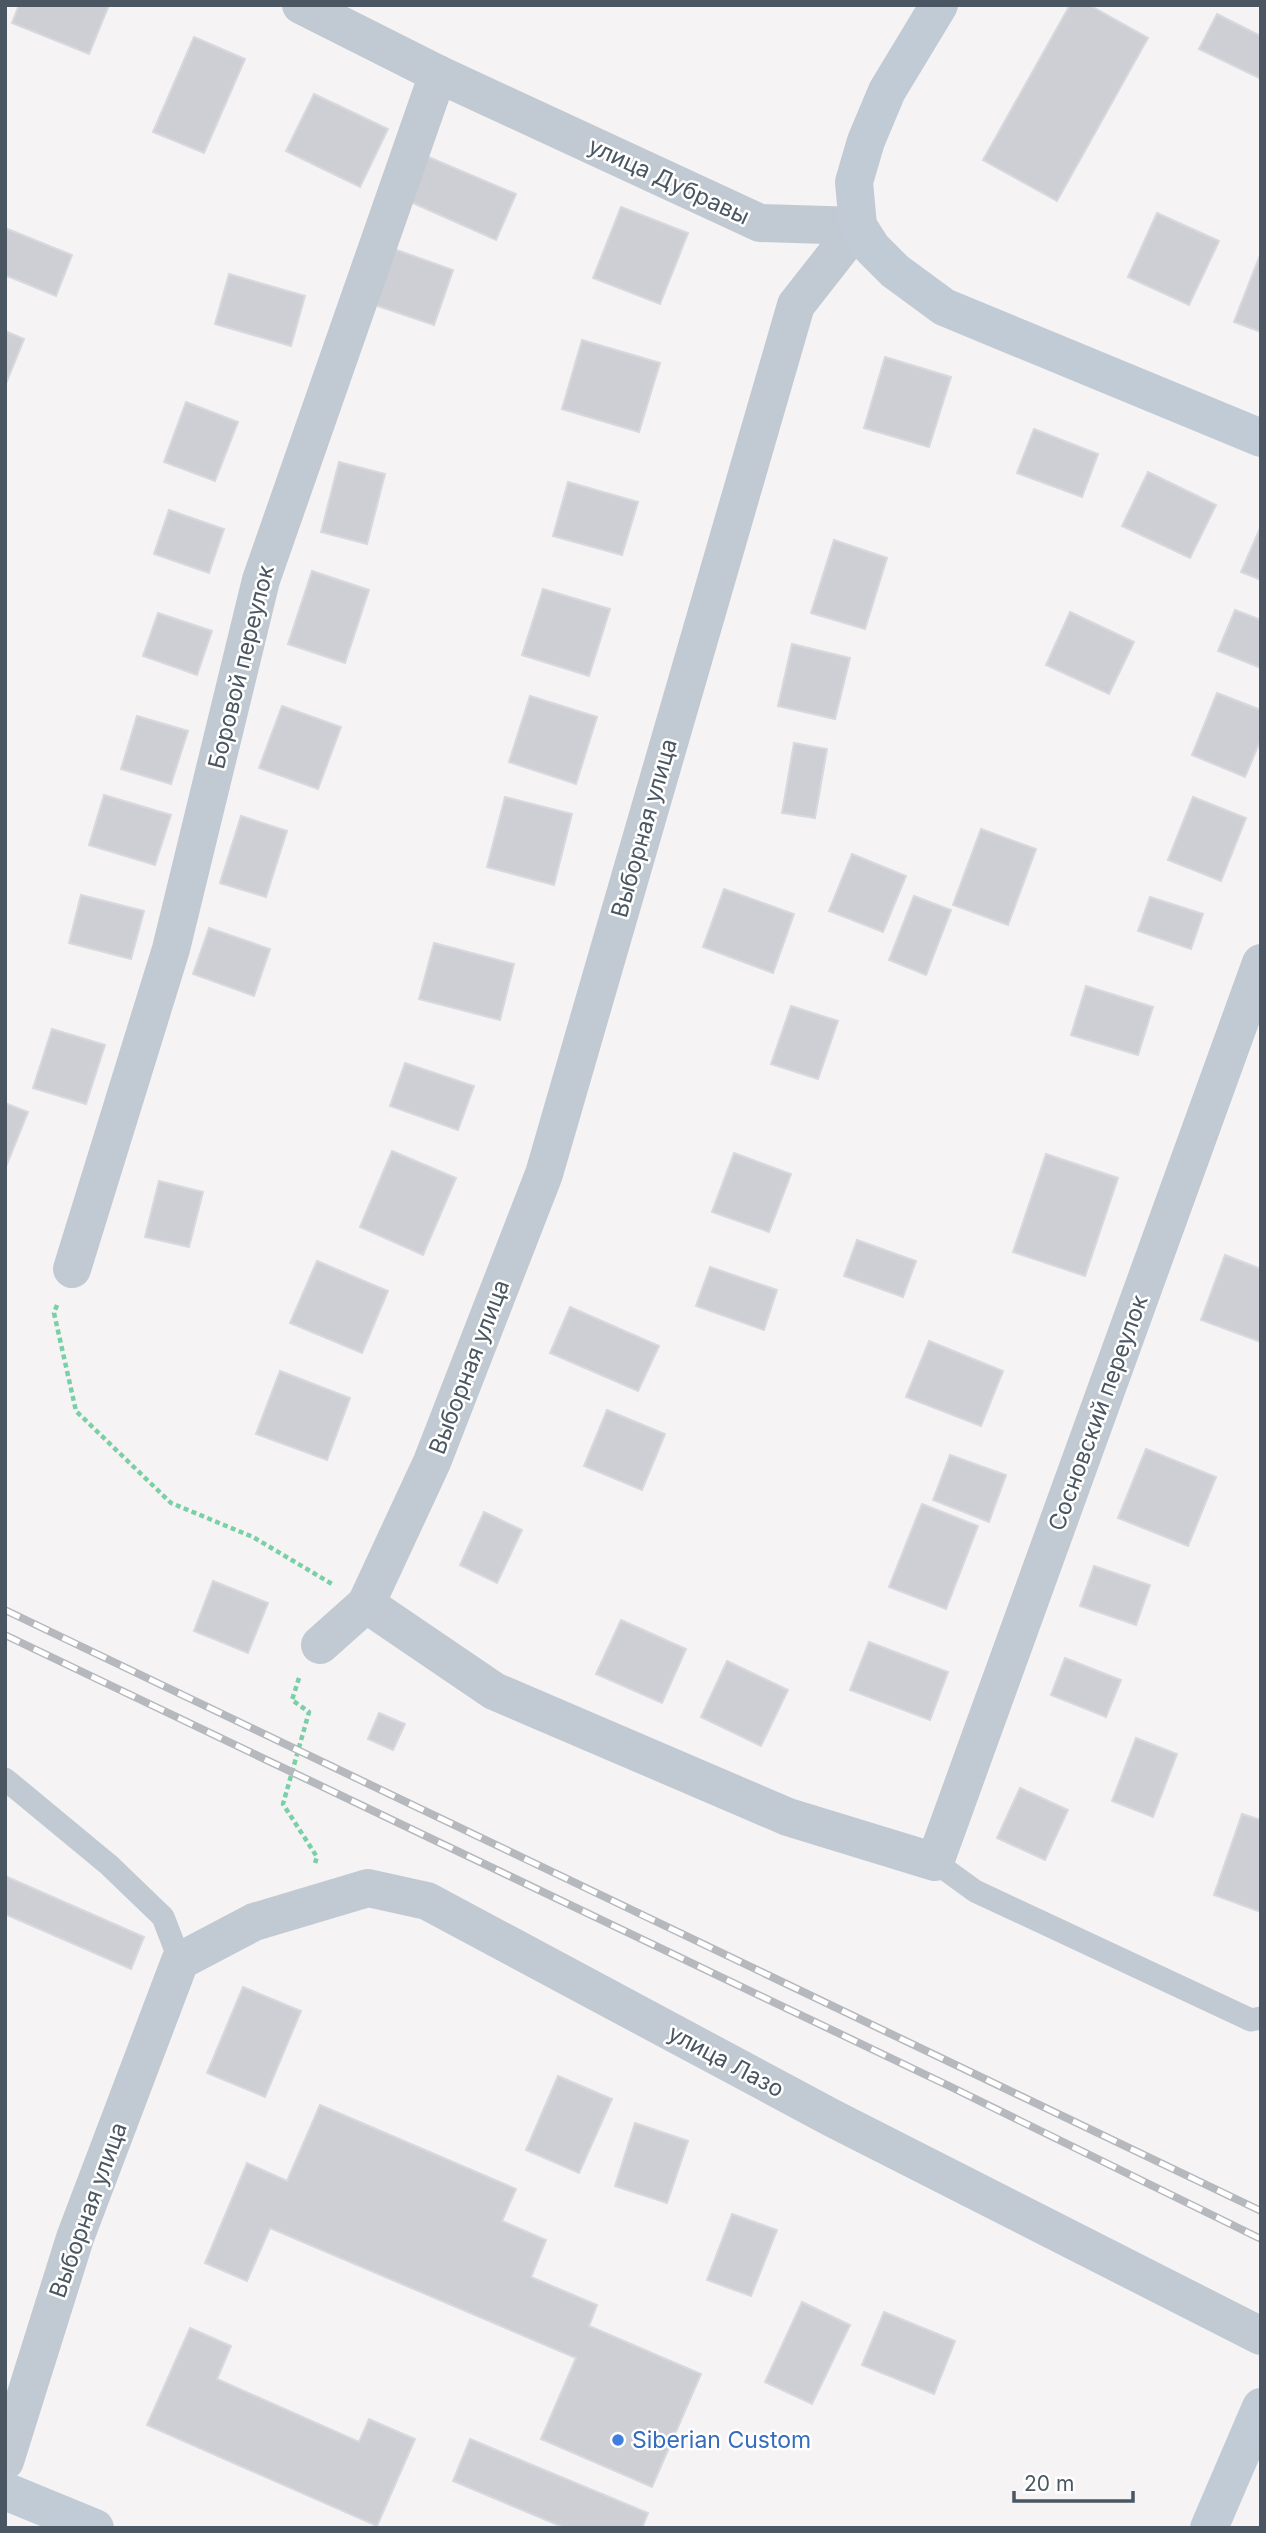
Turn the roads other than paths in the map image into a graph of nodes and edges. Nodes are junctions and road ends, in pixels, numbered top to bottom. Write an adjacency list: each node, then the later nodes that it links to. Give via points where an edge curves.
1 (301, 5): 3 (street, улица Дубравы)
2 (939, 5): 4 (main road, via 887,91 866,141 854,182)
3 (438, 74): 4 (street, улица Дубравы, via 760,223); 7 (street, Боровой переулок, via 261,580 171,949)
4 (858, 226): 5 (main road, via 895,271 944,307); 8 (street, Выборная улица, via 796,305 544,1174 432,1462)
5 (1261, 438)
6 (1261, 963): 11 (street, Сосновский переулок)
7 (72, 1269)
8 (366, 1604): 9 (street, Выборная улица); 11 (street, via 494,1691 788,1818)
9 (320, 1645)
10 (5, 1779): 12 (lane, via 109,1865 163,1917)
11 (935, 1862): 13 (lane, via 975,1891 1251,2020)
12 (180, 1961): 14 (street, улица Лазо, via 254,1922 368,1888 427,1902 820,2111); 16 (street, Выборная улица, via 75,2238)
13 (1261, 2018)
14 (1261, 2336)
15 (1257, 2415): 19 (main road)
16 (5, 2461)
17 (5, 2491): 18 (main road)
18 (95, 2528)
19 (1209, 2528)

